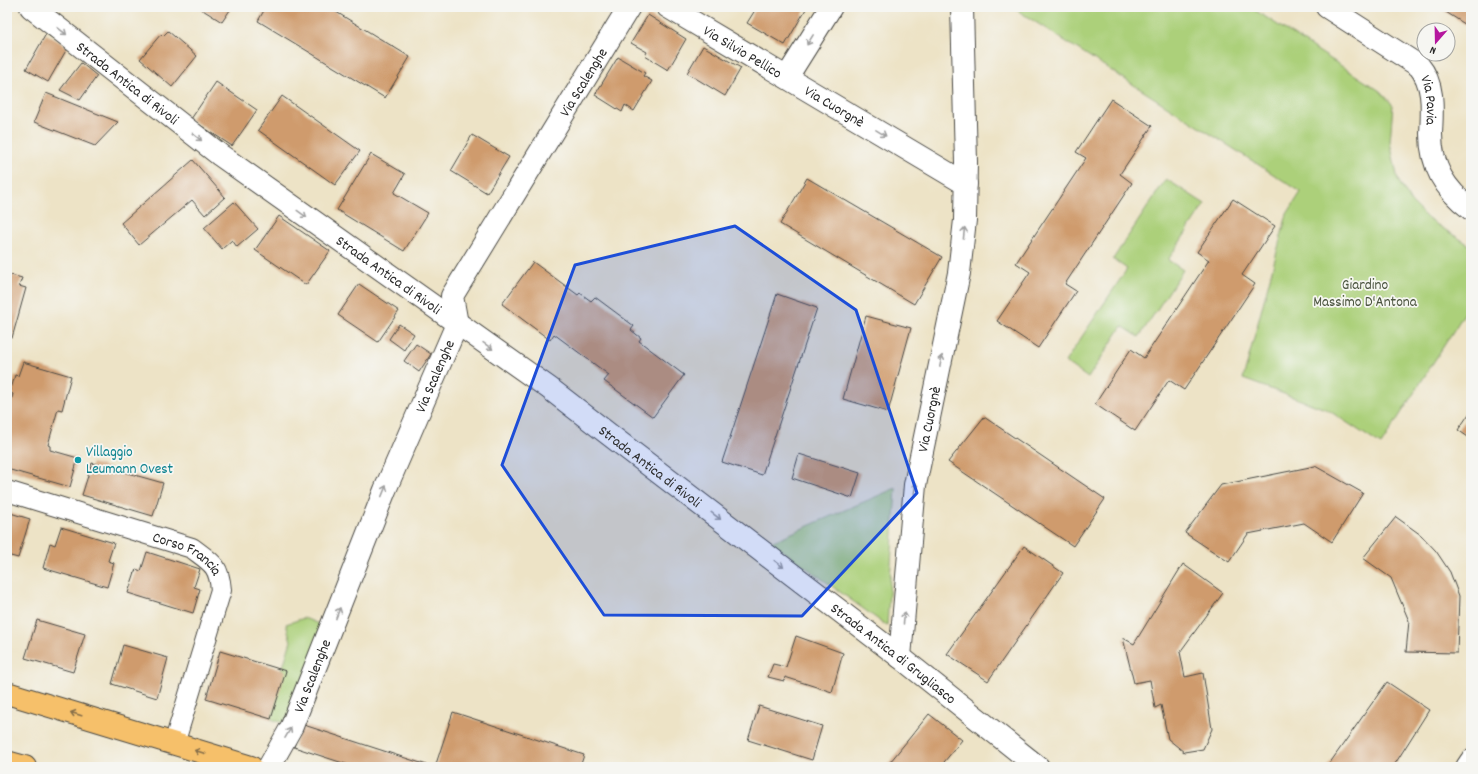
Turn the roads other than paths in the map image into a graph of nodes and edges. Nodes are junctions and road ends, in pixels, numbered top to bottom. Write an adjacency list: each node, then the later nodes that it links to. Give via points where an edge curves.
1 (31, 7): 10 (street, Strada Antica di Rivoli, one-way to 10, via 220,155)
2 (629, 7): 10 (street, Via Scalenghe, via 452,296)
3 (668, 7): 7 (street, Via Silvio Pellico)
4 (831, 7): 7 (street, Via Silvio Pellico, one-way to 7)
5 (962, 7): 8 (street, Via Cuorgnè)
6 (1327, 7): 9 (street, Via Pavia, via 1419,66 1426,74 1431,89 1434,160 1441,179 1457,199)
7 (787, 77): 8 (street, Via Cuorgnè, one-way to 8)
8 (966, 184): 13 (street, Via Cuorgnè, one-way to 8, via 915,485 959,273)
9 (1471, 209)
10 (457, 324): 12 (street, Strada Antica di Rivoli, one-way to 12, via 555,393); 20 (street, Via Scalenghe, one-way to 10, via 292,726 385,490)
11 (7, 491): 15 (street, Corso Francia, via 192,548 210,561 219,574 221,590)
12 (748, 540): 13 (street, Strada Antica di Grugliasco, one-way to 13)
13 (900, 657): 21 (street, Strada Antica di Grugliasco)
14 (7, 693): 15 (main road, one-way to 14)
15 (174, 744): 19 (main road, one-way to 15)
16 (1471, 761): 22 (street)
17 (7, 762): 18 (main road)
18 (25, 767)
19 (251, 767)
20 (269, 767)
21 (1038, 767)
22 (1467, 767)

